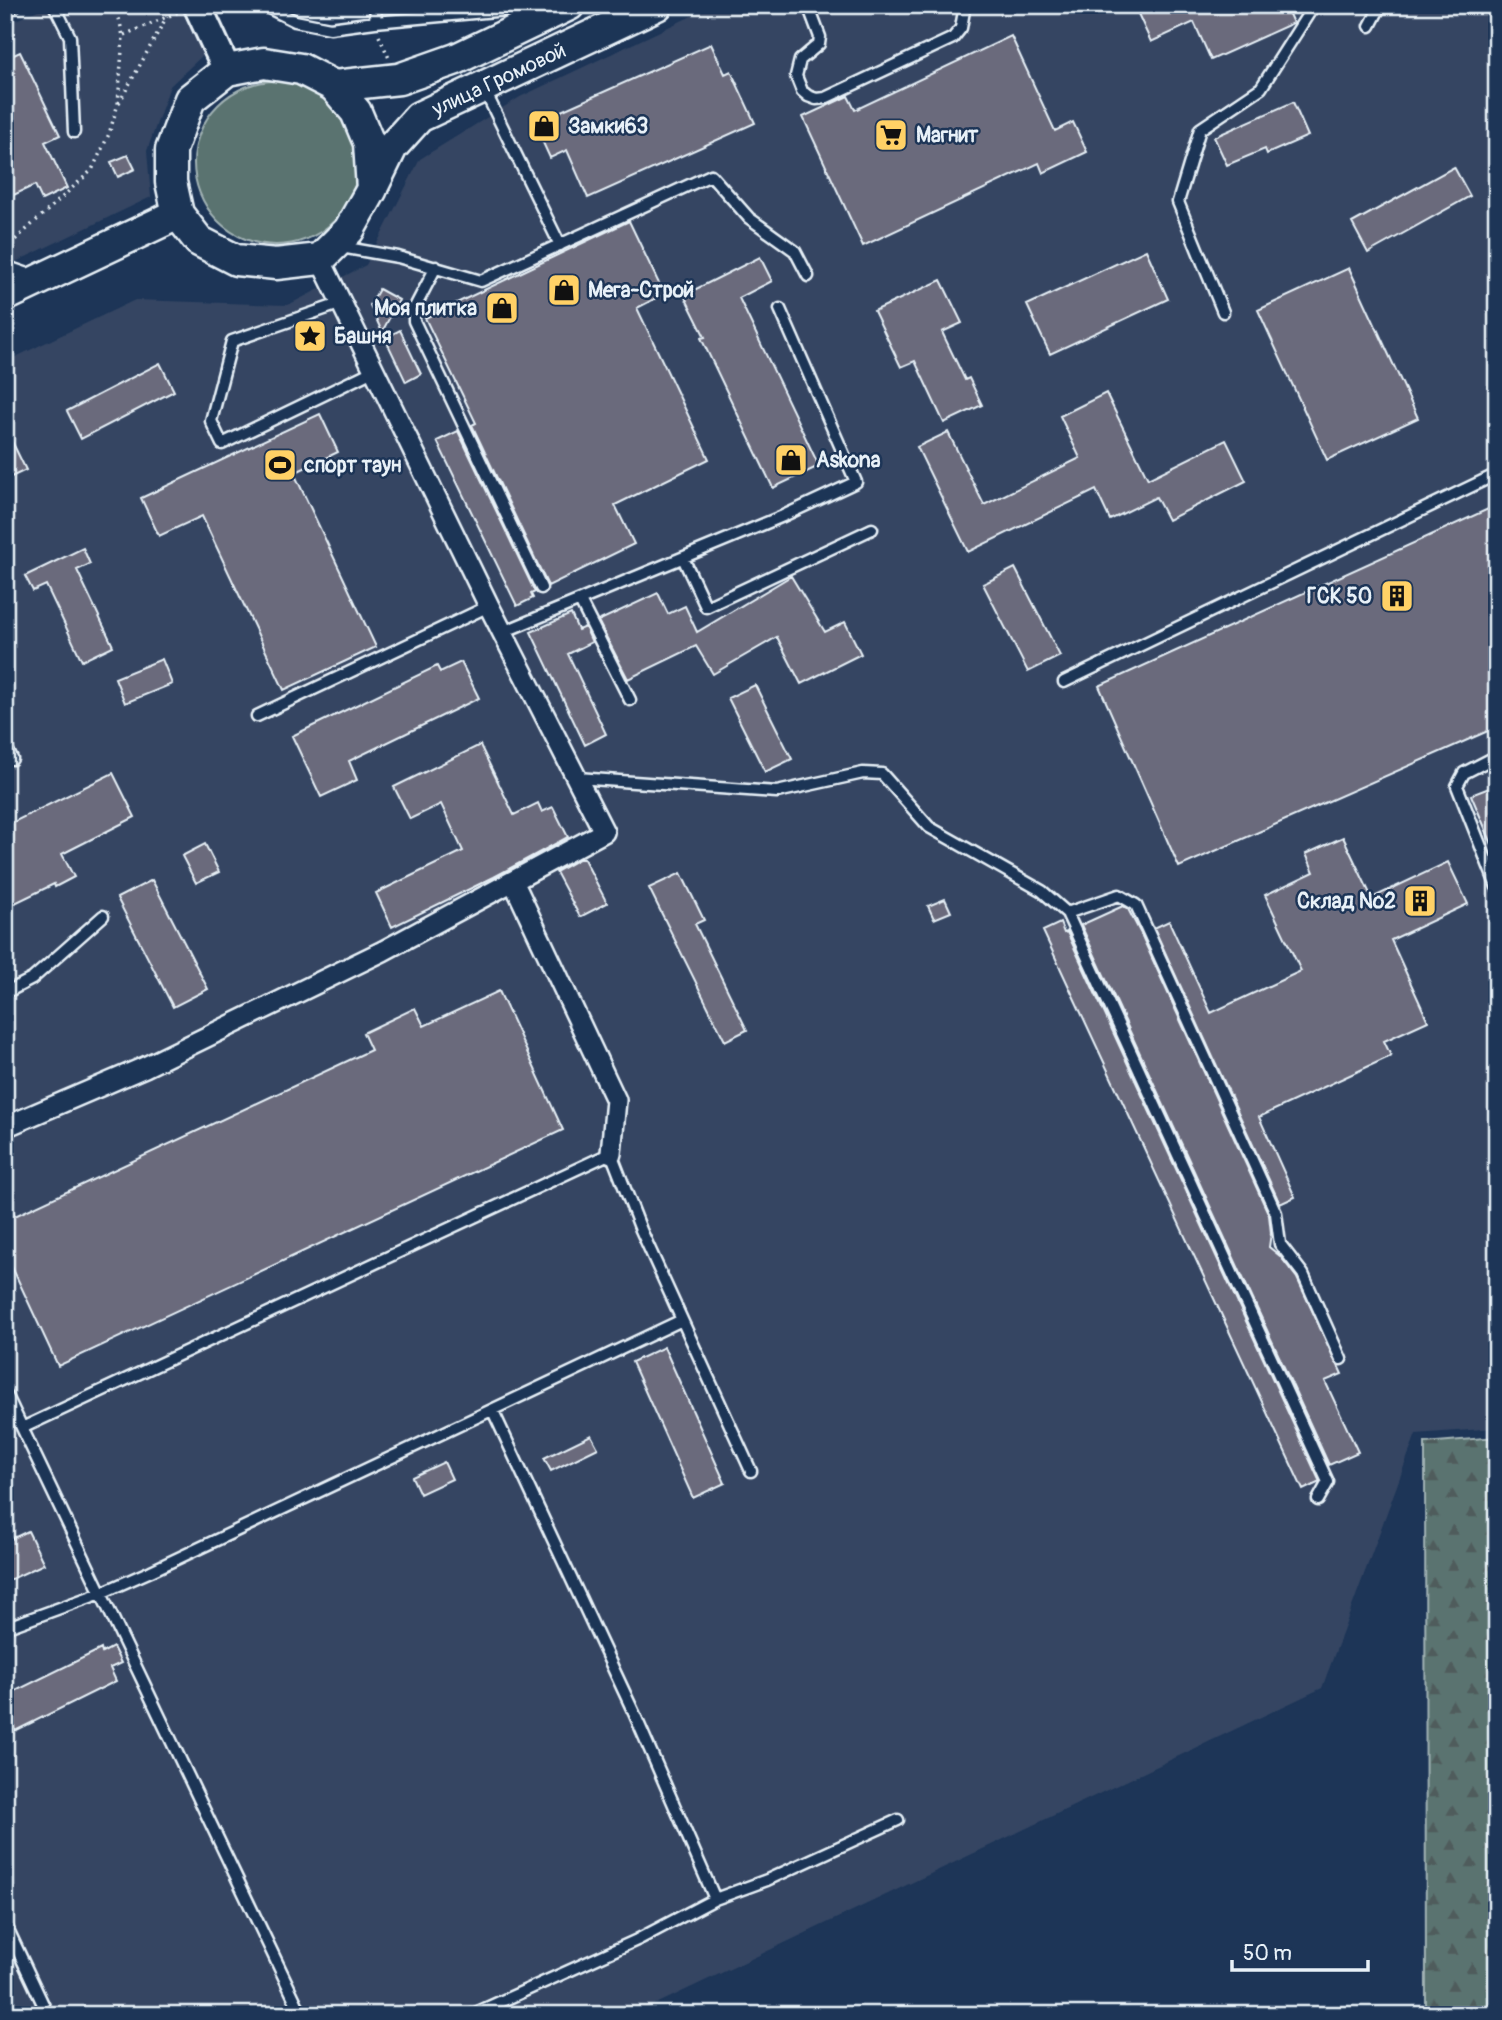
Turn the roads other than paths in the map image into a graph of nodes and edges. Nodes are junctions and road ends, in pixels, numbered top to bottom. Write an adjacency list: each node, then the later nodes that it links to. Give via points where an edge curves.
1 (16, 5): 13 (lane)
2 (54, 5): 19 (lane, via 70,37)
3 (263, 5): 14 (lane, via 295,21 330,28)
4 (376, 5): 14 (lane)
5 (562, 5): 14 (lane)
6 (569, 5): 17 (main road, улица Громовой, via 456,59 400,79)
7 (657, 5): 18 (main road, улица Громовой)
8 (808, 5): 9 (lane, via 819,44 800,60 796,76 802,91 816,99 953,38 961,28)
9 (965, 5)
10 (1314, 5): 31 (lane, via 1261,88 1200,130 1178,202)
11 (1381, 5): 15 (lane)
12 (188, 8): 16 (main road)
13 (5, 10)
14 (375, 22)
15 (1370, 26)
16 (227, 70): 17 (main road, via 264,63 301,69); 21 (main road, via 190,99 171,150 171,183)
17 (334, 86): 20 (main road, via 356,113 369,143)
18 (483, 87): 20 (main road, улица Громовой, via 419,117 392,147); 22 (lane)
19 (74, 132)
20 (372, 189): 23 (main road, via 349,230)
21 (178, 214): 23 (main road, via 199,241 236,260 276,264); 27 (main road)
22 (560, 244): 25 (lane, via 481,281); 26 (lane, via 711,175 748,218 795,251)
23 (327, 252): 25 (lane, via 398,257); 29 (street)
24 (5, 266): 27 (lane)
25 (436, 267): 36 (lane, via 414,309 414,321)
26 (808, 276)
27 (41, 279): 28 (main road)
28 (5, 296)
29 (342, 303): 32 (street); 32 (lane, via 232,341 211,421 222,444)
30 (780, 309): 35 (lane, via 856,482)
31 (1223, 312)
32 (375, 370): 38 (street)
33 (1497, 474): 40 (lane)
34 (872, 529): 35 (lane, via 706,607)
35 (682, 558): 37 (lane)
36 (541, 588)
37 (580, 600): 39 (lane); 41 (lane)
38 (489, 606): 39 (street); 42 (lane)
39 (503, 632): 46 (street)
40 (1064, 682)
41 (630, 700)
42 (257, 716)
43 (5, 745): 45 (lane)
44 (1497, 756): 48 (lane, via 1464,773 1457,786)
45 (12, 759)
46 (577, 778): 47 (street, via 604,832); 49 (lane, via 777,792 863,773 882,774 929,827 1042,891)
47 (513, 881): 52 (street, via 383,951 145,1067); 53 (street, via 616,1100)
48 (1497, 887)
49 (1067, 913): 55 (lane, via 1119,895 1136,905 1276,1213 1280,1244 1303,1274); 60 (lane, via 1328,1482)
50 (103, 916): 51 (lane, via 32,979)
51 (5, 993)
52 (5, 1127)
53 (611, 1153): 54 (lane); 58 (lane)
54 (682, 1320): 57 (lane); 59 (lane)
55 (1341, 1359)
56 (5, 1392): 58 (lane)
57 (493, 1411): 61 (lane); 64 (lane)
58 (22, 1428): 61 (lane)
59 (751, 1471)
60 (1318, 1500)
61 (101, 1593): 62 (lane); 67 (lane)
62 (5, 1628)
63 (898, 1820): 64 (lane)
64 (715, 1899): 68 (lane, via 637,1940)
65 (5, 1923): 66 (lane)
66 (48, 2015)
67 (302, 2015)
68 (471, 2015)

